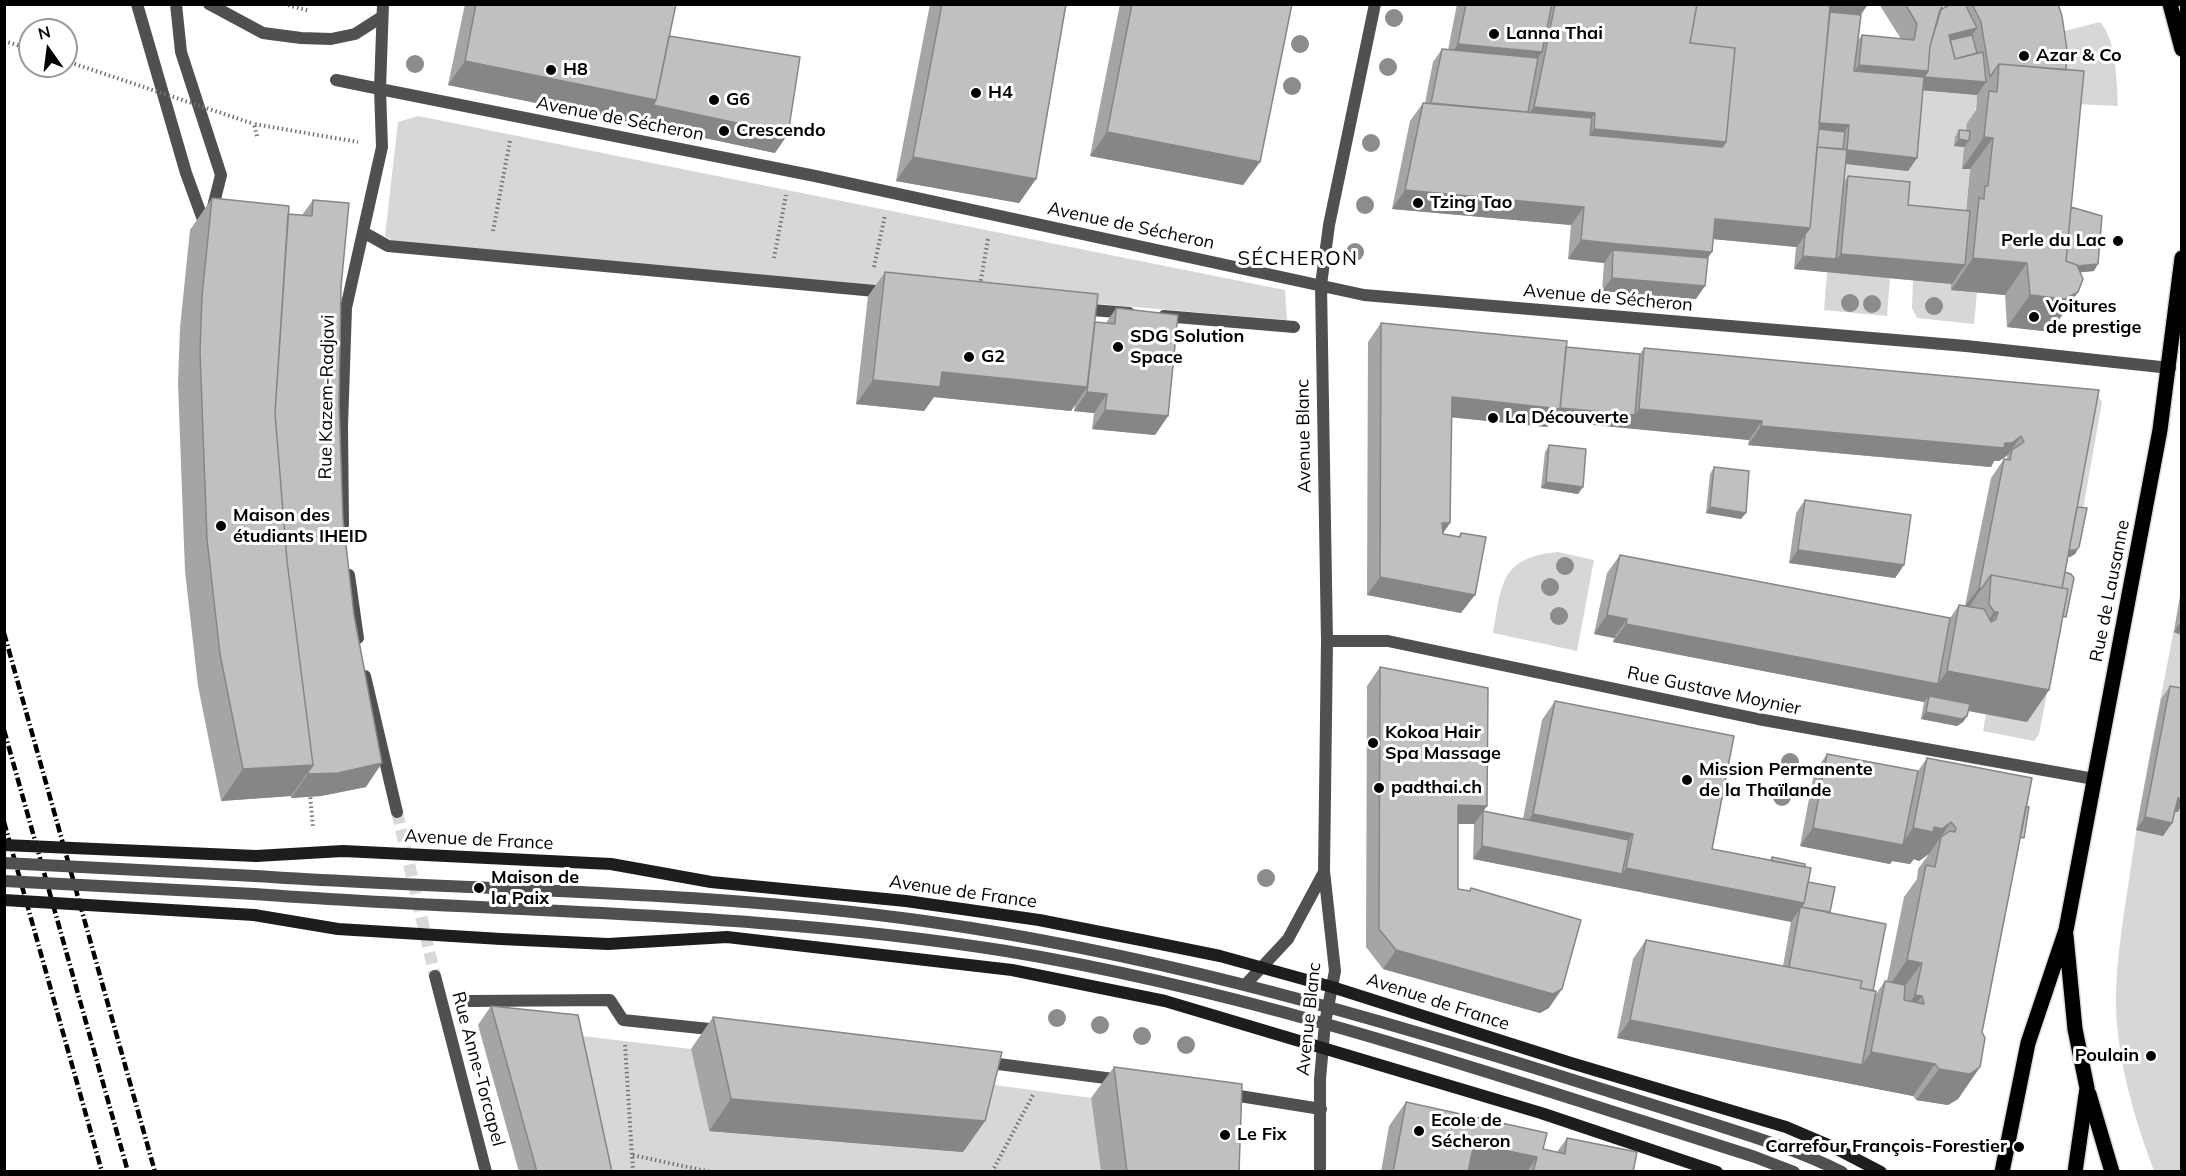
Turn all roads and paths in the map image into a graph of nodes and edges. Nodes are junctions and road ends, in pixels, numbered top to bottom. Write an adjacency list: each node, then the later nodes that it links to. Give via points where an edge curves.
1 (137, 4): 2 (street, via 207,232 221,175 181,52)
2 (176, 4)
3 (209, 4): 7 (street, via 263,33 301,38 331,39 355,34)
4 (383, 4): 7 (street, Rue Kazem-Radjavi)
5 (1375, 4): 23 (street, Avenue Blanc)
6 (2170, 4): 8 (main road)
7 (380, 18): 11 (street, Rue Kazem-Radjavi)
8 (2181, 49)
9 (78, 65): 13 (path, bridge)
10 (336, 80): 11 (street)
11 (380, 89): 12 (street, Avenue de Sécheron); 19 (street, Rue Kazem-Radjavi, via 382,147)
12 (514, 116): 16 (street, Avenue de Sécheron); 20 (path)
13 (254, 124): 14 (path); 15 (path)
14 (257, 136)
15 (366, 143)
16 (790, 171): 17 (street, Avenue de Sécheron); 22 (path)
17 (890, 193): 18 (street, Avenue de Sécheron); 25 (path)
18 (992, 215): 23 (street, Avenue de Sécheron); 24 (path)
19 (363, 232): 20 (street, via 388,246); 30 (street, Rue Kazem-Radjavi, via 346,308 342,426)
20 (489, 256): 22 (street)
21 (2181, 258): 29 (main road, Rue de Lausanne)
22 (769, 282): 25 (street)
23 (1320, 285): 29 (street, Avenue de Sécheron, via 1364,296 1966,346); 32 (street, Avenue Blanc)
24 (979, 290)
25 (869, 291): 26 (street)
26 (902, 294)
27 (1072, 308): 28 (street)
28 (1294, 327)
29 (2170, 368): 33 (main road, Rue de Lausanne)
30 (345, 541)
31 (348, 564): 35 (street, via 362,662)
32 (1327, 641): 33 (street, Rue Gustave Moynier, via 1388,642 1758,719); 39 (street, Avenue Blanc)
33 (2094, 779): 42 (main road, Rue de Lausanne)
34 (309, 785): 36 (path)
35 (397, 812)
36 (313, 825)
37 (4, 845): 43 (main road, Avenue de France, bridge, via 256,856 343,851 611,864 711,882 906,901 1040,921 1220,956)
38 (4, 863): 45 (street, bridge, via 633,896 843,912 1010,934)
39 (1324, 871): 43 (street, Avenue Blanc, via 1299,922); 46 (street, Avenue Blanc, via 1334,950)
40 (4, 881): 50 (street, bridge, via 754,922 926,939 1129,975)
41 (4, 900): 52 (main road, bridge, via 254,915 339,929 489,938 608,944 728,937 817,946 1012,970 1165,1001)
42 (2066, 930): 56 (main road, Rue de Lausanne, via 2075,1029); 69 (main road, Rue de Lausanne, via 2028,1043)
43 (1263, 969): 45 (street, Avenue Blanc); 46 (main road, Avenue de France)
44 (435, 976): 60 (street, Rue Anne-Torcapel)
45 (1247, 984): 48 (street)
46 (1332, 987): 48 (street, Avenue Blanc); 68 (main road, Avenue de France, via 1571,1064 1786,1127)
47 (468, 1001): 49 (street, via 610,1000)
48 (1328, 1005): 50 (street, Avenue Blanc); 67 (street, via 1752,1136)
49 (623, 1020): 51 (street); 59 (path)
50 (1325, 1023): 52 (street, Avenue Blanc); 66 (street)
51 (727, 1031)
52 (1323, 1047): 58 (street, Avenue Blanc); 65 (main road, via 1541,1113)
53 (967, 1060): 54 (street)
54 (1046, 1071): 55 (street); 63 (path)
55 (1137, 1083)
56 (2087, 1088): 70 (main road, Rue de Lausanne); 71 (main road)
57 (1217, 1093): 58 (street)
58 (1321, 1109): 64 (street, Avenue Blanc)
59 (632, 1155): 61 (path); 62 (path)
60 (486, 1172)
61 (633, 1172)
62 (711, 1172)
63 (992, 1172)
64 (1320, 1172)
65 (1717, 1172)
66 (1794, 1172)
67 (1842, 1172)
68 (1881, 1172)
69 (2002, 1172)
70 (2074, 1172)
71 (2112, 1172)

